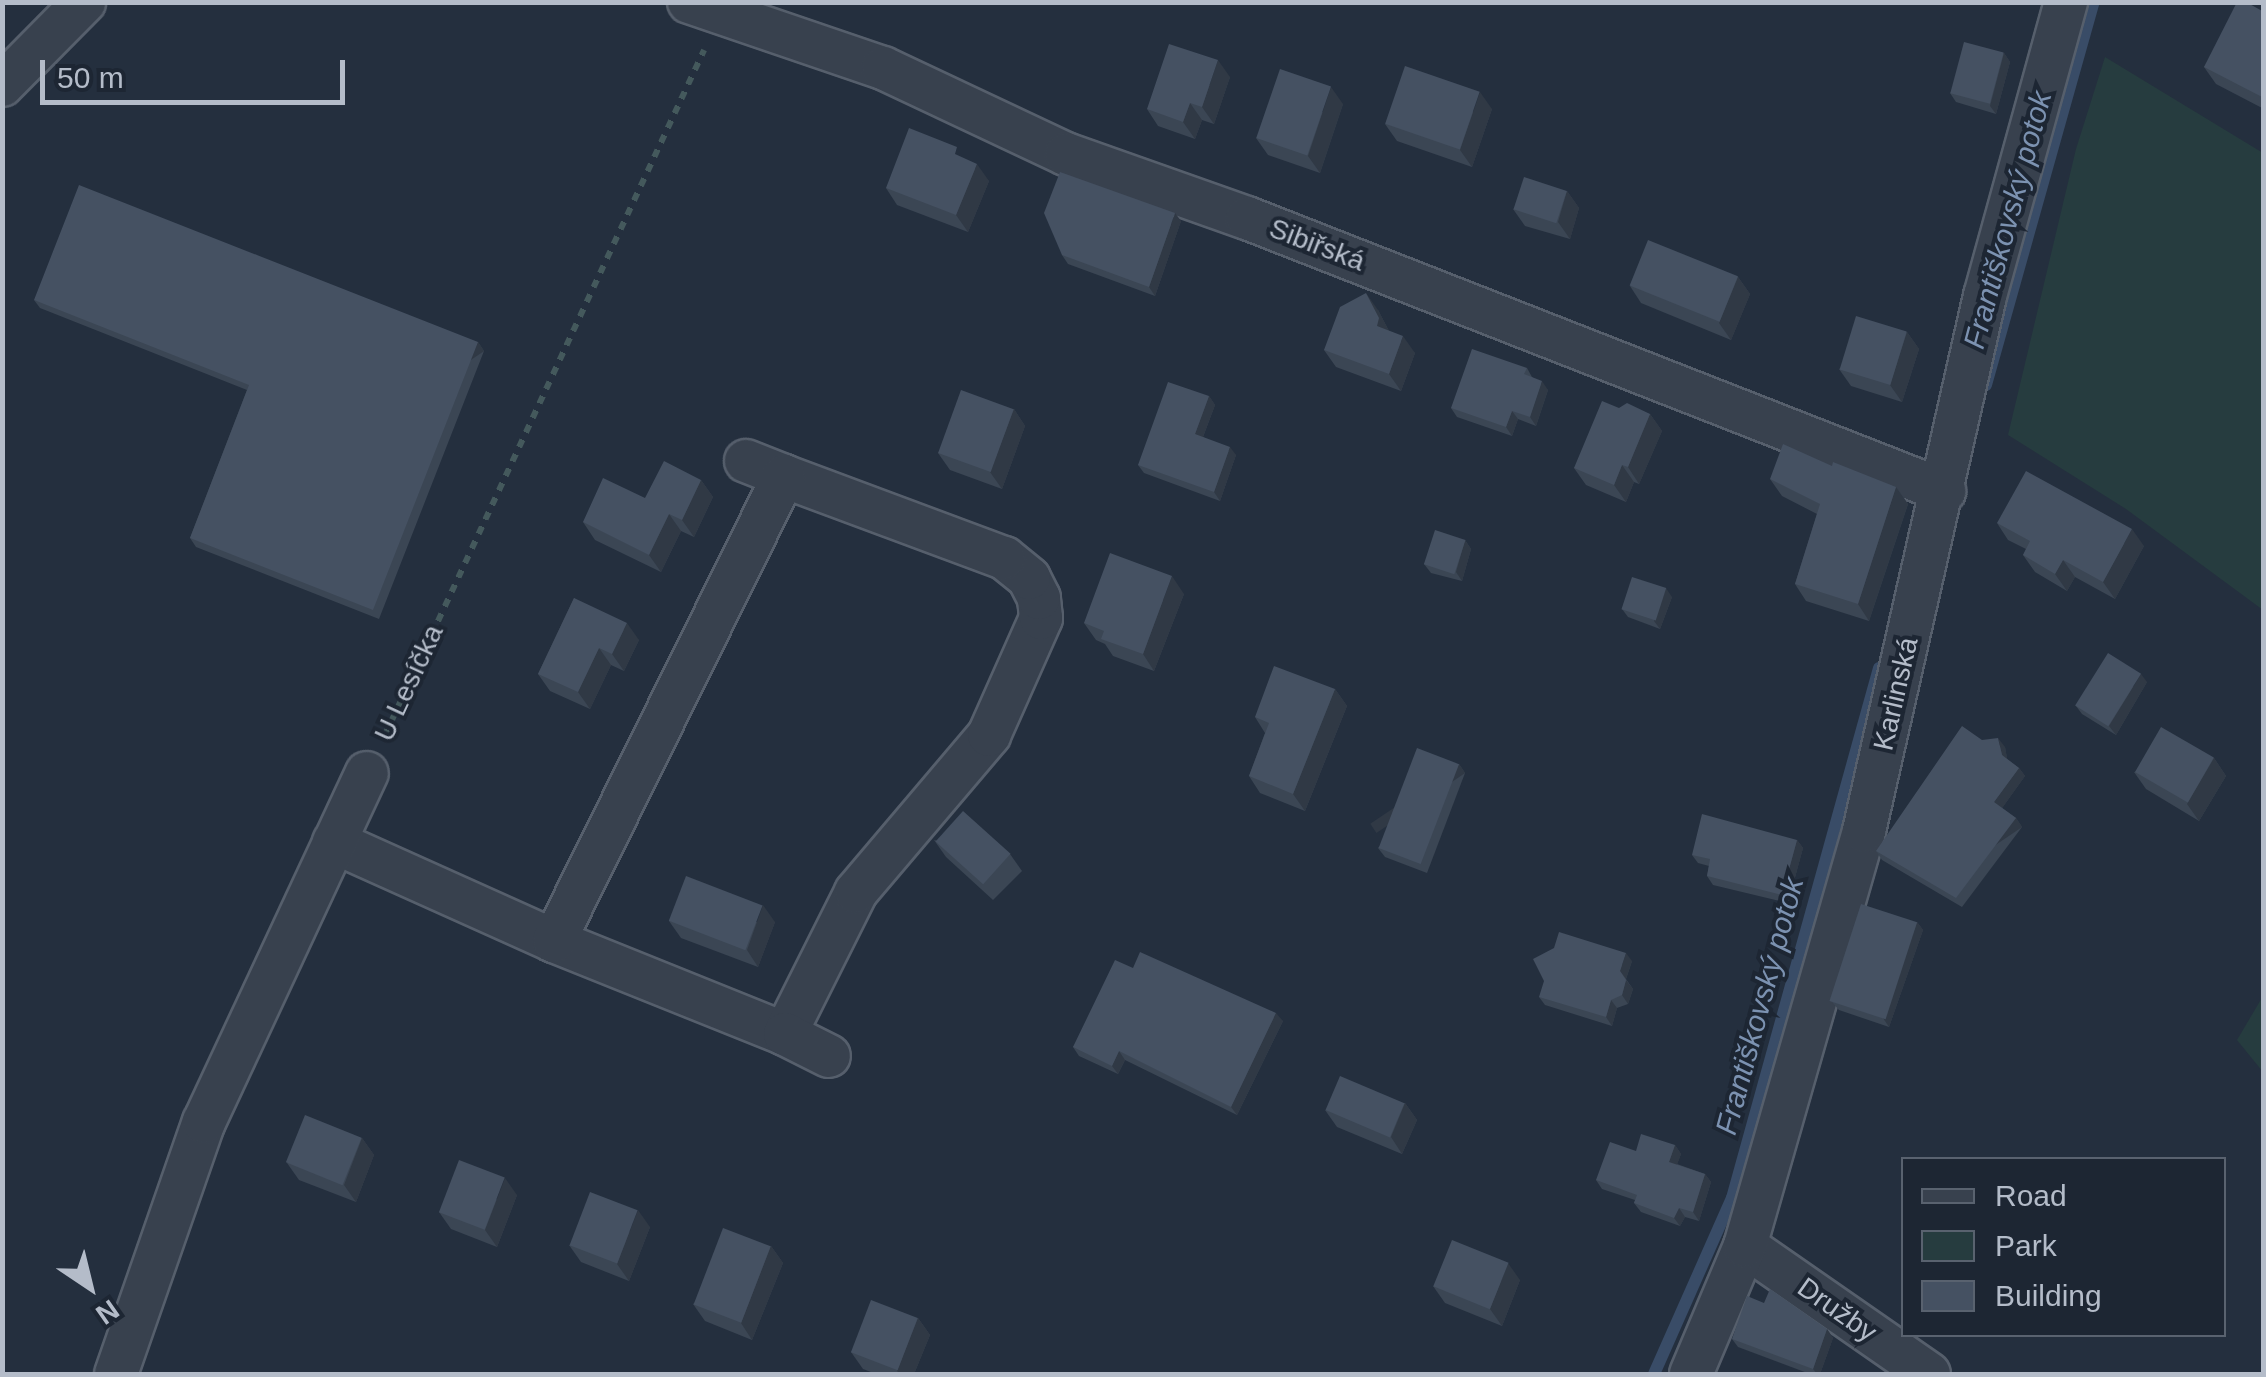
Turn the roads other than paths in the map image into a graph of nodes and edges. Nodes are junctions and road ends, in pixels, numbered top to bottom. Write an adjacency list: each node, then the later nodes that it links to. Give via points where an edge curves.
1 (84, 2): 4 (street)
2 (2066, 2): 5 (street, Karlinská, via 1985,296)
3 (712, 6): 5 (street, Sibiřská, via 883,68 1066,154 1247,218)
4 (2, 85)
5 (1944, 491): 11 (street, Karlinská, via 1864,831)
6 (367, 774): 7 (street, U Lesíčka)
7 (334, 842): 8 (street); 12 (street, U Lesíčka, via 204,1122)
8 (554, 941): 9 (street); 9 (street, via 765,468 1004,558 1029,578 1042,618 990,734 856,892)
9 (784, 1034): 10 (street)
10 (829, 1056)
11 (1745, 1246): 13 (street, Karlinská); 14 (street, Družby)
12 (116, 1374)
13 (1691, 1374)
14 (1930, 1374)

